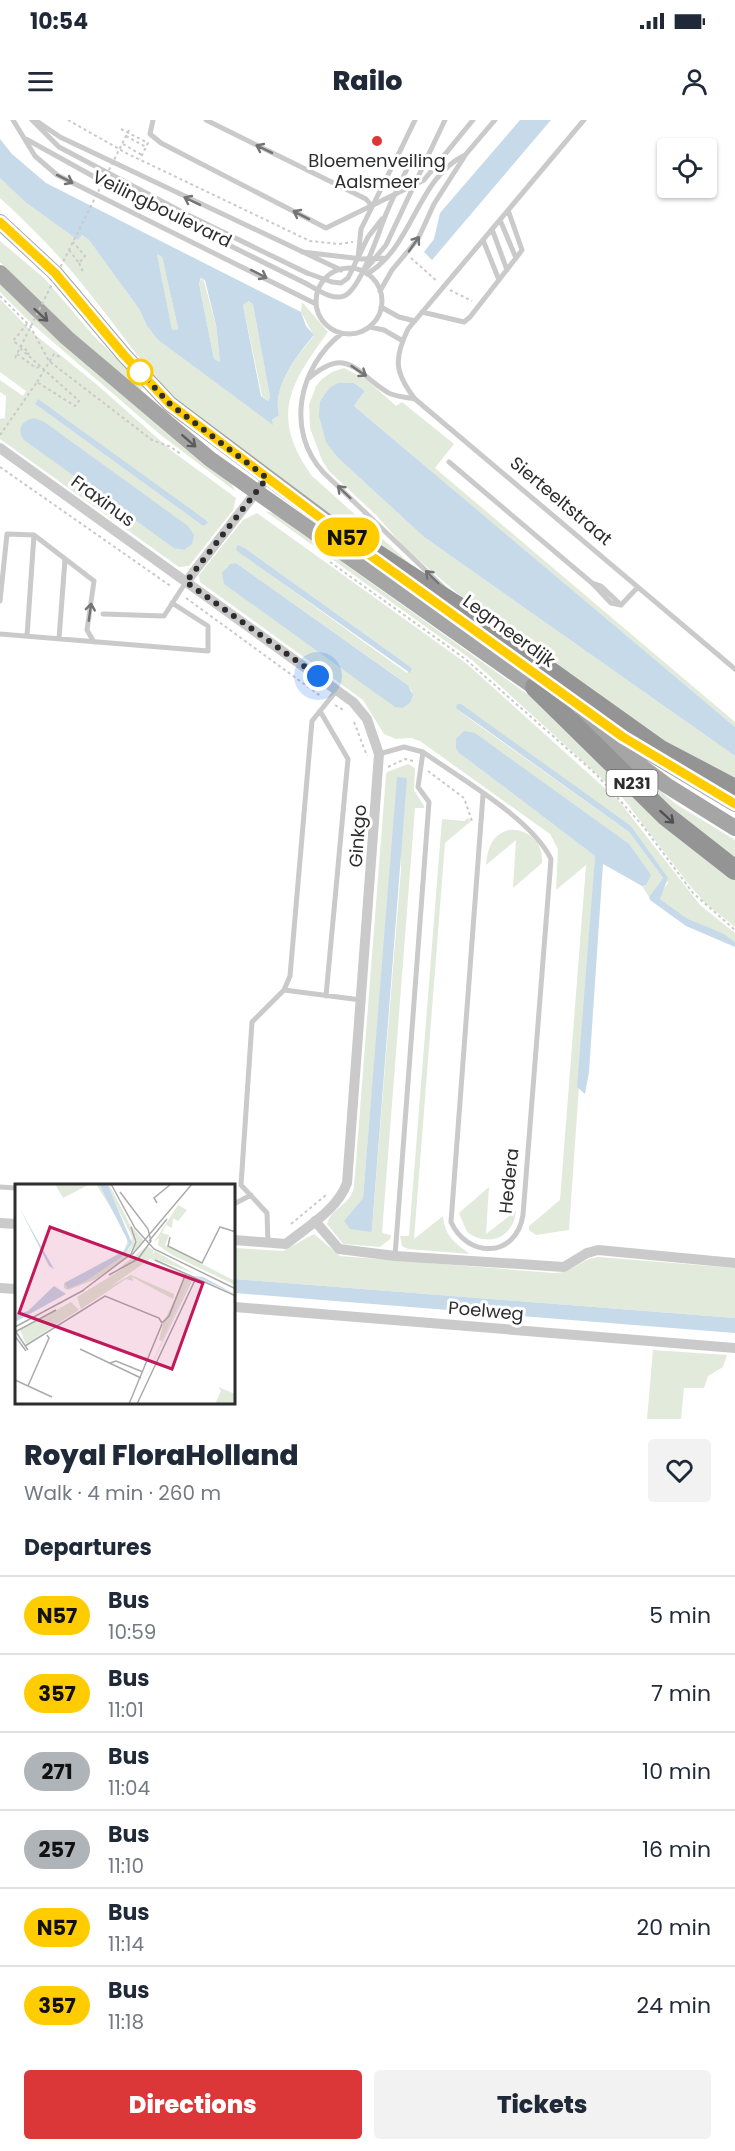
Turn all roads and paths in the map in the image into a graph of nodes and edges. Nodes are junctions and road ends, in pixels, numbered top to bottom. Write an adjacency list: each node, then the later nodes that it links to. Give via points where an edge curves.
1 (13, 120): 14 (lane, Veilingboulevard)
2 (34, 120): 31 (lane, Veilingboulevard, one-way to 2); 33 (lane, bridge, via 59,147 307,273 341,283)
3 (68, 120): 20 (path)
4 (153, 120): 21 (lane, one-way to 4, via 326,228 161,143 150,134)
5 (206, 120): 21 (lane, one-way to 5, via 366,199)
6 (415, 120): 33 (lane, bridge, via 361,229)
7 (445, 120): 42 (lane, bridge, via 386,245)
8 (473, 120): 21 (lane, via 424,180)
9 (495, 120): 17 (lane)
10 (584, 120): 22 (lane, Sierteeltstraat)
11 (130, 128): 13 (path, bridge)
12 (121, 129): 16 (path, via 148,143)
13 (126, 136): 15 (path, bridge); 16 (path)
14 (24, 138): 42 (lane, bridge, via 118,190 335,297 351,292); 47 (lane, Veilingboulevard, one-way to 47, via 35,156 57,176)
15 (123, 144): 18 (path, bridge); 29 (path, bridge)
16 (146, 147): 18 (path)
17 (466, 154): 32 (lane, one-way to 17); 34 (lane, via 451,162 432,184 401,240)
18 (142, 155): 20 (path)
19 (412, 159): 23 (lane, bridge)
20 (140, 160): 28 (path, via 310,241)
21 (371, 205)
22 (508, 210): 24 (lane, Sierteeltstraat); 35 (lane, via 522,250)
23 (385, 215): 33 (lane, bridge); 42 (lane, bridge, via 378,242)
24 (500, 220): 26 (lane, Sierteeltstraat); 35 (lane)
25 (0, 222): 71 (main road, Legmeerdijk / N231, via 55,273 170,404)
26 (492, 229): 27 (lane, Sierteeltstraat); 38 (lane)
27 (483, 240): 43 (lane); 44 (lane, Sierteeltstraat)
28 (357, 241)
29 (73, 242): 30 (path, bridge); 36 (path, via 85,256)
30 (69, 250): 36 (path, bridge); 56 (path, bridge)
31 (298, 252): 34 (lane, Veilingboulevard); 37 (lane, Veilingboulevard)
32 (406, 254): 44 (path); 45 (lane)
33 (358, 258)
34 (386, 258): 41 (lane)
35 (516, 258): 38 (lane)
36 (79, 263): 40 (path)
37 (341, 270): 41 (lane, via 350,268); 47 (lane, via 325,279)
38 (507, 270): 43 (lane)
39 (0, 273): 72 (main road, Legmeerdijk / N231, one-way to 72, via 67,338 210,459)
40 (84, 274)
41 (367, 274): 45 (lane)
42 (358, 277)
43 (499, 280): 48 (lane)
44 (444, 287): 48 (path); 50 (lane, Sierteeltstraat)
45 (380, 291): 49 (lane)
46 (0, 296): 52 (path)
47 (316, 304): 54 (lane, via 324,323)
48 (479, 306): 50 (lane, via 464,322)
49 (381, 307): 51 (lane); 53 (lane)
50 (422, 312): 51 (lane, Sierteeltstraat)
51 (415, 321): 55 (lane, Sierteeltstraat)
52 (27, 323): 58 (path, via 13,341); 61 (path)
53 (370, 327): 54 (lane, via 362,332); 55 (lane)
54 (341, 333): 63 (lane, via 314,361)
55 (403, 340): 65 (lane, Sierteeltstraat, via 398,351 398,370)
56 (20, 348): 57 (path, bridge); 58 (path, bridge)
57 (17, 354): 59 (path, bridge); 62 (path, via 36,368)
58 (27, 354): 62 (path)
59 (15, 358)
60 (62, 358): 61 (path, via 54,354)
61 (50, 361): 62 (path); 68 (path, via 152,440 171,447)
62 (44, 367): 64 (path); 64 (path, via 79,401 75,405)
63 (308, 379): 65 (lane, one-way to 65, via 319,370 341,363 355,366 389,393); 83 (lane, one-way to 63, via 309,454 300,417)
64 (37, 382): 66 (path)
65 (415, 399): 78 (lane, Sierteeltstraat)
66 (0, 435)
67 (0, 448): 77 (street, Fraxinus)
68 (190, 461)
69 (449, 462): 78 (lane, via 611,603 621,605)
70 (0, 466): 79 (path)
71 (267, 478): 72 (street); 73 (main road, Legmeerdijk / N231)
72 (257, 492): 77 (street); 89 (main road, Legmeerdijk / N231)
73 (339, 530): 83 (highway); 101 (main road, Legmeerdijk / N231, via 623,737)
74 (34, 535): 76 (lane); 80 (lane, via 7,534); 85 (lane)
75 (323, 557): 105 (path, via 464,658 596,774 643,826 693,893)
76 (65, 559): 86 (lane); 87 (lane, one-way to 76, via 87,630 94,581)
77 (186, 582): 79 (lane); 90 (street, Ginkgo)
78 (638, 587): 88 (lane, Sierteeltstraat)
79 (179, 592): 81 (lane); 91 (path)
80 (0, 602)
81 (172, 603): 82 (lane, via 164,616); 87 (lane, via 208,626 208,651)
82 (103, 614)
83 (474, 617): 99 (highway, via 659,749)
84 (0, 634): 85 (lane)
85 (27, 636): 86 (lane)
86 (59, 639): 87 (lane)
87 (94, 642)
88 (735, 669)
89 (535, 687): 103 (main road, Legmeerdijk / N231, via 651,775); 104 (highway, N231, one-way to 104, via 666,816)
90 (337, 690): 91 (lane); 96 (street, Ginkgo, via 361,709)
91 (328, 701): 92 (lane); 93 (path)
92 (320, 711): 106 (lane, via 312,721 290,976); 107 (lane, Ginkgo, via 348,759)
93 (346, 712)
94 (352, 717): 98 (path)
95 (423, 752): 96 (lane, via 404,747); 97 (lane); 100 (lane, Hedera)
96 (379, 754): 98 (street, Ginkgo)
97 (420, 764): 98 (path, via 405,759); 102 (path, via 464,798 469,818); 119 (lane, via 418,786 429,802)
98 (374, 771): 108 (street, Ginkgo)
99 (735, 789)
100 (483, 795): 102 (lane, Hedera); 102 (lane, Hedera, via 525,824 544,842 551,859 523,1215 513,1241 495,1247 460,1239 451,1222)
101 (735, 804)
102 (482, 825)
103 (735, 828)
104 (735, 870)
105 (735, 930)
106 (284, 990): 107 (lane); 112 (lane, via 252,1022 241,1185)
107 (326, 996): 108 (lane)
108 (361, 1000): 114 (street, Ginkgo, via 347,1183 342,1195)
109 (0, 1187): 110 (lane)
110 (15, 1188)
111 (331, 1190): 117 (path, via 286,1229)
112 (250, 1195): 113 (lane); 117 (lane, via 267,1213)
113 (236, 1203)
114 (315, 1221): 117 (street, Ginkgo, via 286,1244); 119 (street, via 339,1250)
115 (0, 1223): 116 (street)
116 (15, 1224)
117 (268, 1238): 118 (street, Ginkgo)
118 (236, 1240)
119 (394, 1256): 120 (street, via 564,1267 598,1250)
120 (735, 1263)
121 (0, 1288): 122 (street)
122 (15, 1289)
123 (236, 1306): 124 (street, Poelweg)
124 (735, 1348)

